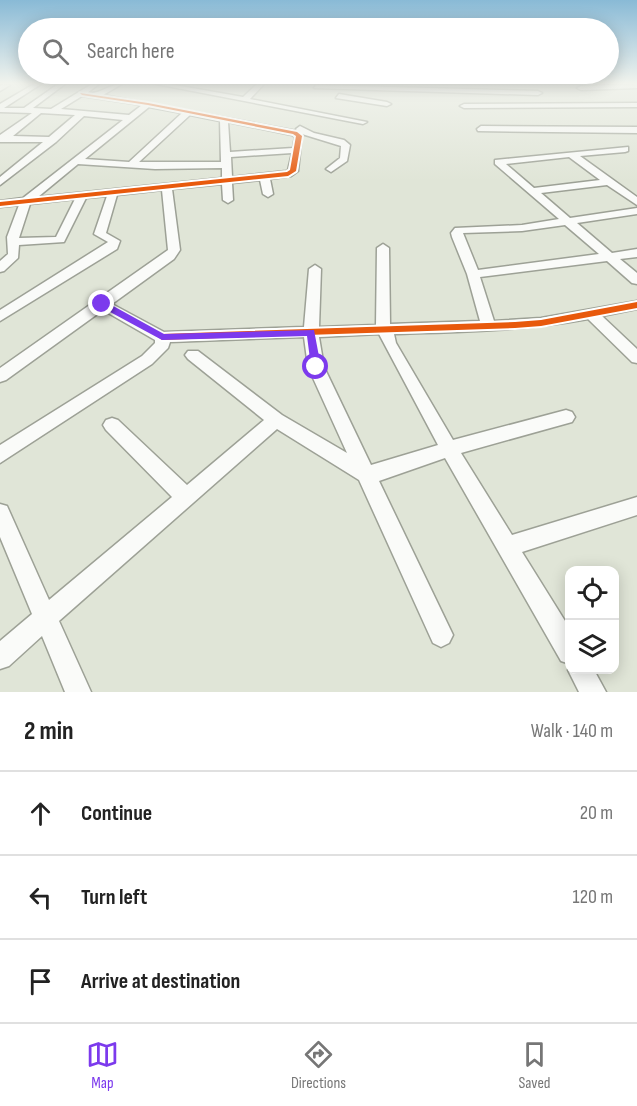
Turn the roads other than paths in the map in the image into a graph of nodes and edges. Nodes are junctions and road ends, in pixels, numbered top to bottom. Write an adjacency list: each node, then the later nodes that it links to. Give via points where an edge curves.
1 (32, 116): 16 (street)
2 (79, 116): 17 (street)
3 (110, 116): 8 (street)
4 (183, 116): 22 (street)
5 (210, 116): 9 (street)
6 (310, 116): 15 (street)
7 (334, 116): 11 (street)
8 (130, 118): 21 (street)
9 (224, 119): 15 (street); 20 (street)
10 (577, 119): 13 (street)
11 (363, 122)
12 (481, 129): 13 (street)
13 (595, 130): 14 (street); 19 (street, via 628,151)
14 (637, 130)
15 (298, 131): 18 (street); 23 (street, via 346,145 344,159)
16 (1, 140): 17 (street)
17 (53, 140): 26 (street)
18 (297, 150): 20 (street); 24 (street, via 291,173)
19 (572, 155): 27 (street); 29 (street, via 498,162)
20 (225, 160): 22 (street); 25 (street)
21 (77, 161): 22 (street); 34 (street)
22 (131, 165)
23 (331, 170)
24 (264, 177): 25 (street); 31 (street)
25 (226, 180): 28 (street); 33 (street)
26 (0, 182)
27 (608, 182): 29 (street); 35 (street)
28 (167, 186): 30 (street); 47 (street, via 174,250)
29 (531, 191): 38 (street)
30 (113, 192): 32 (street); 50 (street, via 100,234 114,241 113,246)
31 (268, 194)
32 (82, 195): 34 (street); 39 (street, via 60,240)
33 (228, 200)
34 (26, 201): 36 (street); 39 (street)
35 (637, 202)
36 (0, 204)
37 (637, 211): 38 (street)
38 (567, 221): 42 (street); 45 (street, via 512,229 459,230 458,237)
39 (14, 242): 43 (street, via 14,255)
40 (383, 248): 52 (street)
41 (637, 253): 42 (street)
42 (613, 257): 45 (street); 46 (street)
43 (0, 268)
44 (315, 269): 53 (street)
45 (473, 274): 51 (street)
46 (637, 280)
47 (102, 304): 54 (street); 57 (street)
48 (637, 305): 49 (street)
49 (591, 314): 51 (street, via 541,323); 56 (street)
50 (0, 316)
51 (488, 325): 52 (street)
52 (383, 329): 53 (street); 61 (street)
53 (311, 332): 54 (street); 63 (street, via 316,367)
54 (162, 337): 62 (street, via 163,344 147,360)
55 (193, 355): 59 (street)
56 (637, 358)
57 (0, 376)
58 (566, 417): 61 (street)
59 (276, 420): 63 (street); 64 (street)
60 (112, 425): 64 (street)
61 (449, 449): 63 (street); 67 (street)
62 (0, 455)
63 (366, 474): 69 (street)
64 (187, 498): 68 (street)
65 (637, 506): 67 (street)
66 (0, 513): 68 (street)
67 (506, 547): 70 (street)
68 (47, 617): 71 (street); 73 (street)
69 (441, 635)
70 (565, 644)
71 (0, 657)
72 (583, 674): 74 (street)
73 (78, 692)
74 (593, 692)

